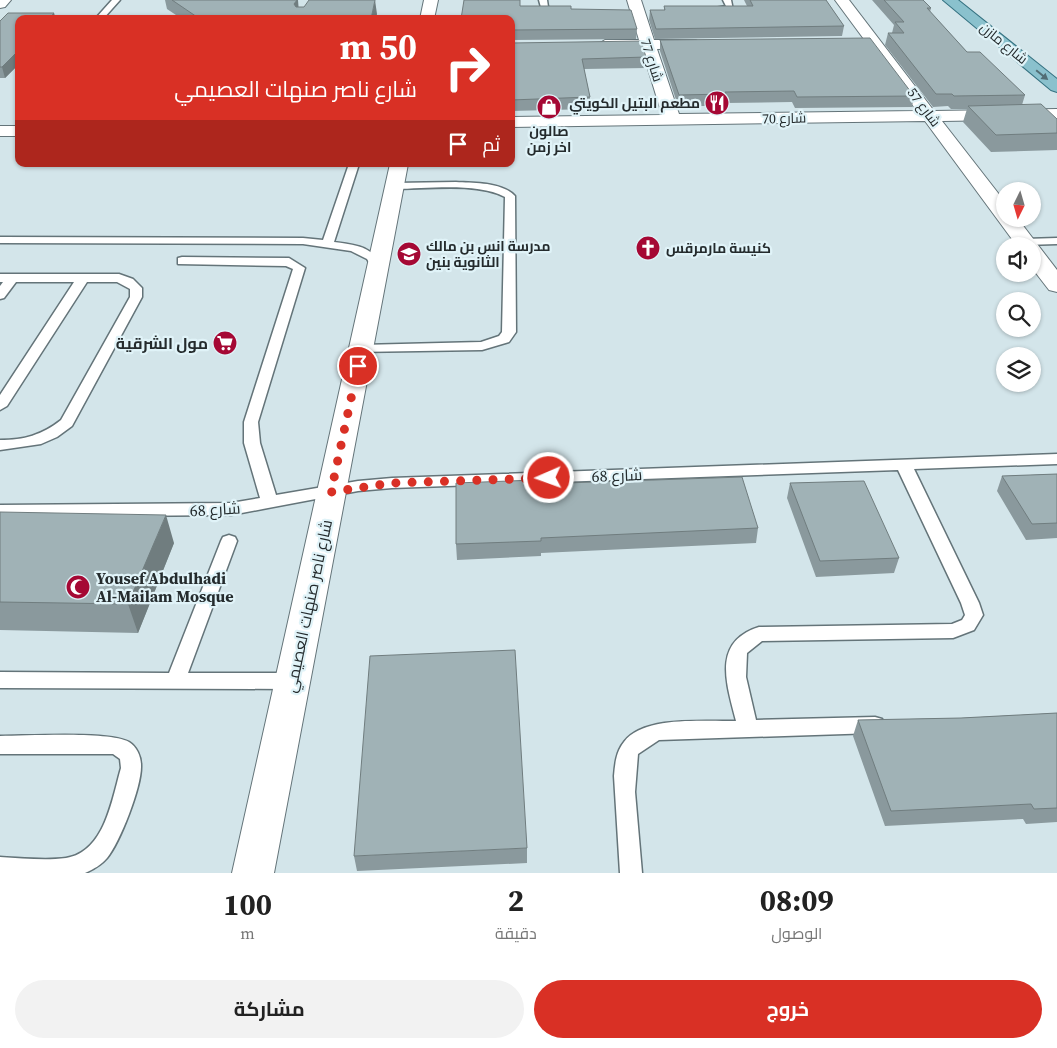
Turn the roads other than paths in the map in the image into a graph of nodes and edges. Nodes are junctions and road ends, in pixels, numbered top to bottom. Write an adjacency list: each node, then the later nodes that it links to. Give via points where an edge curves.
1 (4, 0): 8 (street)
2 (116, 0): 12 (lane)
3 (430, 0): 13 (street)
4 (543, 0): 10 (lane, via 543,7 548,10)
5 (727, 0): 11 (lane, via 731,7 727,10)
6 (842, 0): 15 (street, شارع 57)
7 (950, 0): 19 (main road, شارع مازن, one-way to 19)
8 (0, 4)
9 (636, 8): 17 (street, شارع 77)
10 (572, 11)
11 (700, 11)
12 (103, 15)
13 (428, 15)
14 (856, 42): 15 (street)
15 (876, 42): 21 (street, شارع 57)
16 (706, 44): 17 (street)
17 (647, 45): 18 (street); 22 (street, شارع 77)
18 (589, 46)
19 (1057, 86)
20 (1057, 114): 21 (street, شارع 70)
21 (930, 116): 22 (street, شارع 70); 28 (street, شارع 57)
22 (672, 120): 23 (street, شارع 70)
23 (515, 122)
24 (0, 131): 25 (street)
25 (15, 131)
26 (353, 167): 31 (lane)
27 (397, 175): 35 (street, شارع ناصر صنهات العصيمي); 40 (lane, via 485,187 505,191 510,196 510,332 504,339 482,346)
28 (996, 204)
29 (0, 240): 31 (lane)
30 (1057, 241): 32 (lane)
31 (328, 243): 35 (lane, via 354,248 372,257)
32 (1041, 244)
33 (182, 262): 46 (lane, via 288,262 300,268 249,436 266,479)
34 (1041, 263): 38 (street)
35 (378, 268): 40 (street, شارع ناصر صنهات العصيمي)
36 (6, 278): 37 (lane); 39 (lane)
37 (82, 278): 41 (lane); 42 (lane, via 119,278 136,288 136,297 67,423 39,441)
38 (1057, 285)
39 (0, 295)
40 (361, 349): 45 (street, شارع ناصر صنهات العصيمي)
41 (0, 406)
42 (0, 445)
43 (1057, 459): 44 (lane, شارع 68)
44 (904, 465): 45 (lane, شارع 68, via 392,483); 53 (lane, via 974,615 968,625 953,631 759,634 736,653 734,667)
45 (331, 492): 46 (lane, شارع 68); 51 (street, شارع ناصر صنهات العصيمي)
46 (269, 503): 47 (lane, شارع 68, via 199,510)
47 (0, 511)
48 (229, 541): 50 (lane)
49 (0, 680): 50 (lane)
50 (176, 680): 51 (lane)
51 (292, 681): 56 (street, شارع ناصر صنهات العصيمي)
52 (898, 724): 53 (lane)
53 (748, 729): 57 (lane, via 657,732 630,749 624,768)
54 (0, 745): 55 (lane, via 114,745 125,749 131,757 132,768 108,839 100,852 87,862 72,868)
55 (0, 868)
56 (253, 873)
57 (631, 873)

